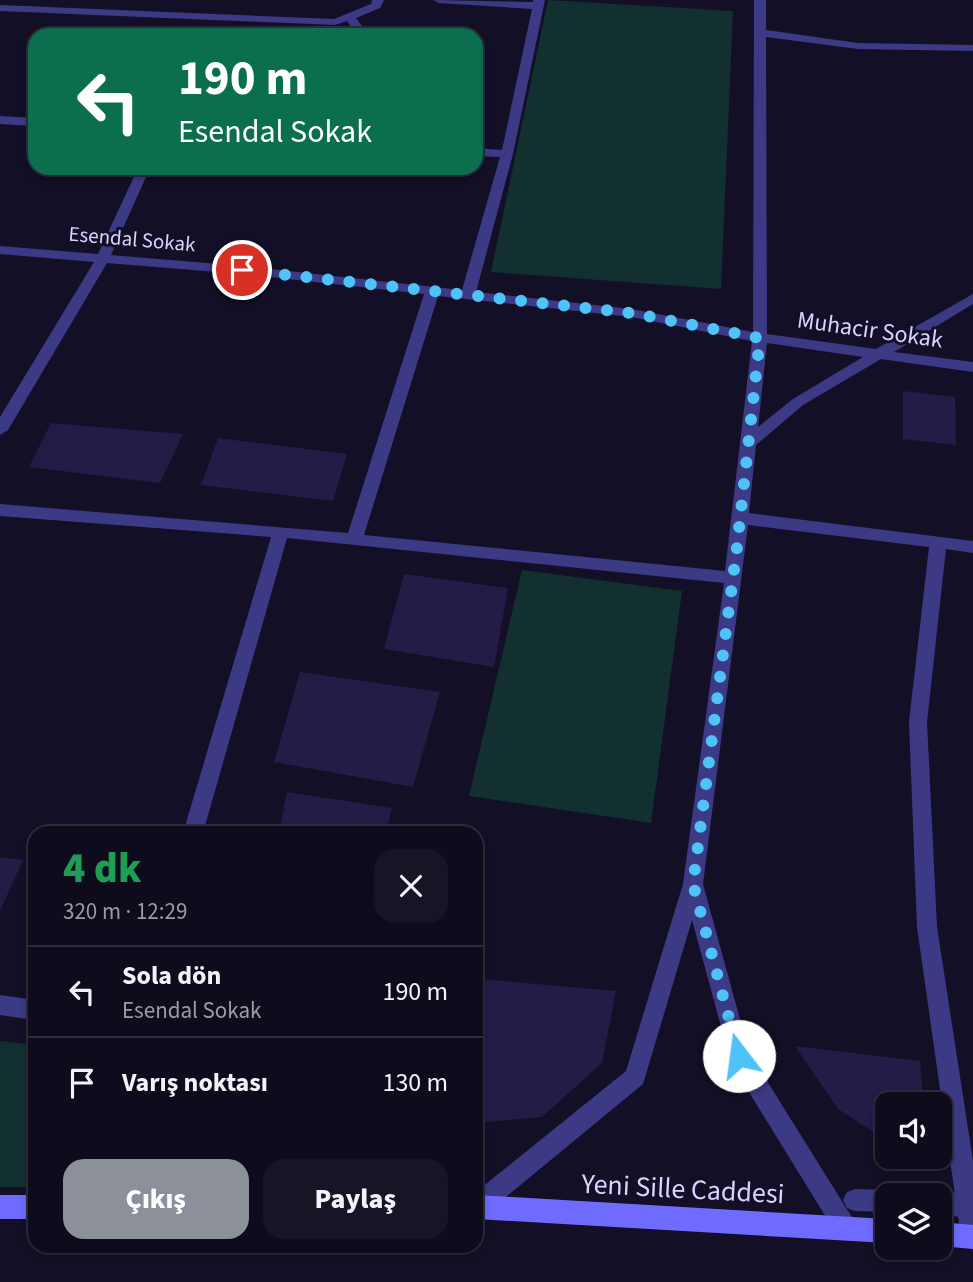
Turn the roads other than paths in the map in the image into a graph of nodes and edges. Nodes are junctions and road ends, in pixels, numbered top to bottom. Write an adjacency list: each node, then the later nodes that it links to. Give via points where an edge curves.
1 (378, 0): 7 (street, via 376,6)
2 (439, 0): 4 (street)
3 (760, 0): 9 (street)
4 (539, 3): 14 (street)
5 (103, 6): 6 (street); 7 (street, via 335,22)
6 (0, 8)
7 (349, 16): 8 (street)
8 (358, 28)
9 (761, 33): 10 (street, via 858,46); 21 (street)
10 (973, 48)
11 (0, 120): 12 (street)
12 (28, 122)
13 (483, 152): 14 (street)
14 (507, 154): 19 (street)
15 (141, 175): 17 (street)
16 (0, 250): 17 (street, Esendal Sokak)
17 (103, 258): 18 (street, Esendal Sokak); 24 (street)
18 (432, 291): 19 (street, Esendal Sokak); 29 (street)
19 (468, 295): 21 (street, Esendal Sokak, via 631,313)
20 (973, 298): 22 (street)
21 (760, 338): 22 (street, Muhacir Sokak); 25 (street)
22 (880, 354): 23 (street, Muhacir Sokak); 25 (street, via 798,402)
23 (973, 367)
24 (0, 430)
25 (749, 443): 27 (street)
26 (0, 510): 28 (street)
27 (740, 518): 30 (street); 32 (street)
28 (281, 532): 29 (street); 33 (street)
29 (354, 540): 32 (street)
30 (937, 543): 31 (street); 48 (street, via 918,722 927,927)
31 (973, 547)
32 (733, 578): 34 (street)
33 (195, 826)
34 (693, 884): 39 (street, via 635,1077); 45 (street, via 739,1056)
35 (0, 1005): 36 (street)
36 (28, 1009)
37 (855, 1199): 38 (street)
38 (875, 1200)
39 (483, 1201)
40 (952, 1205): 41 (street)
41 (973, 1206)
42 (0, 1207): 43 (main road)
43 (28, 1207)
44 (483, 1207): 45 (main road, Yeni Sille Caddesi)
45 (845, 1227): 46 (main road, Yeni Sille Caddesi)
46 (875, 1230)
47 (952, 1235): 48 (main road)
48 (973, 1237)

